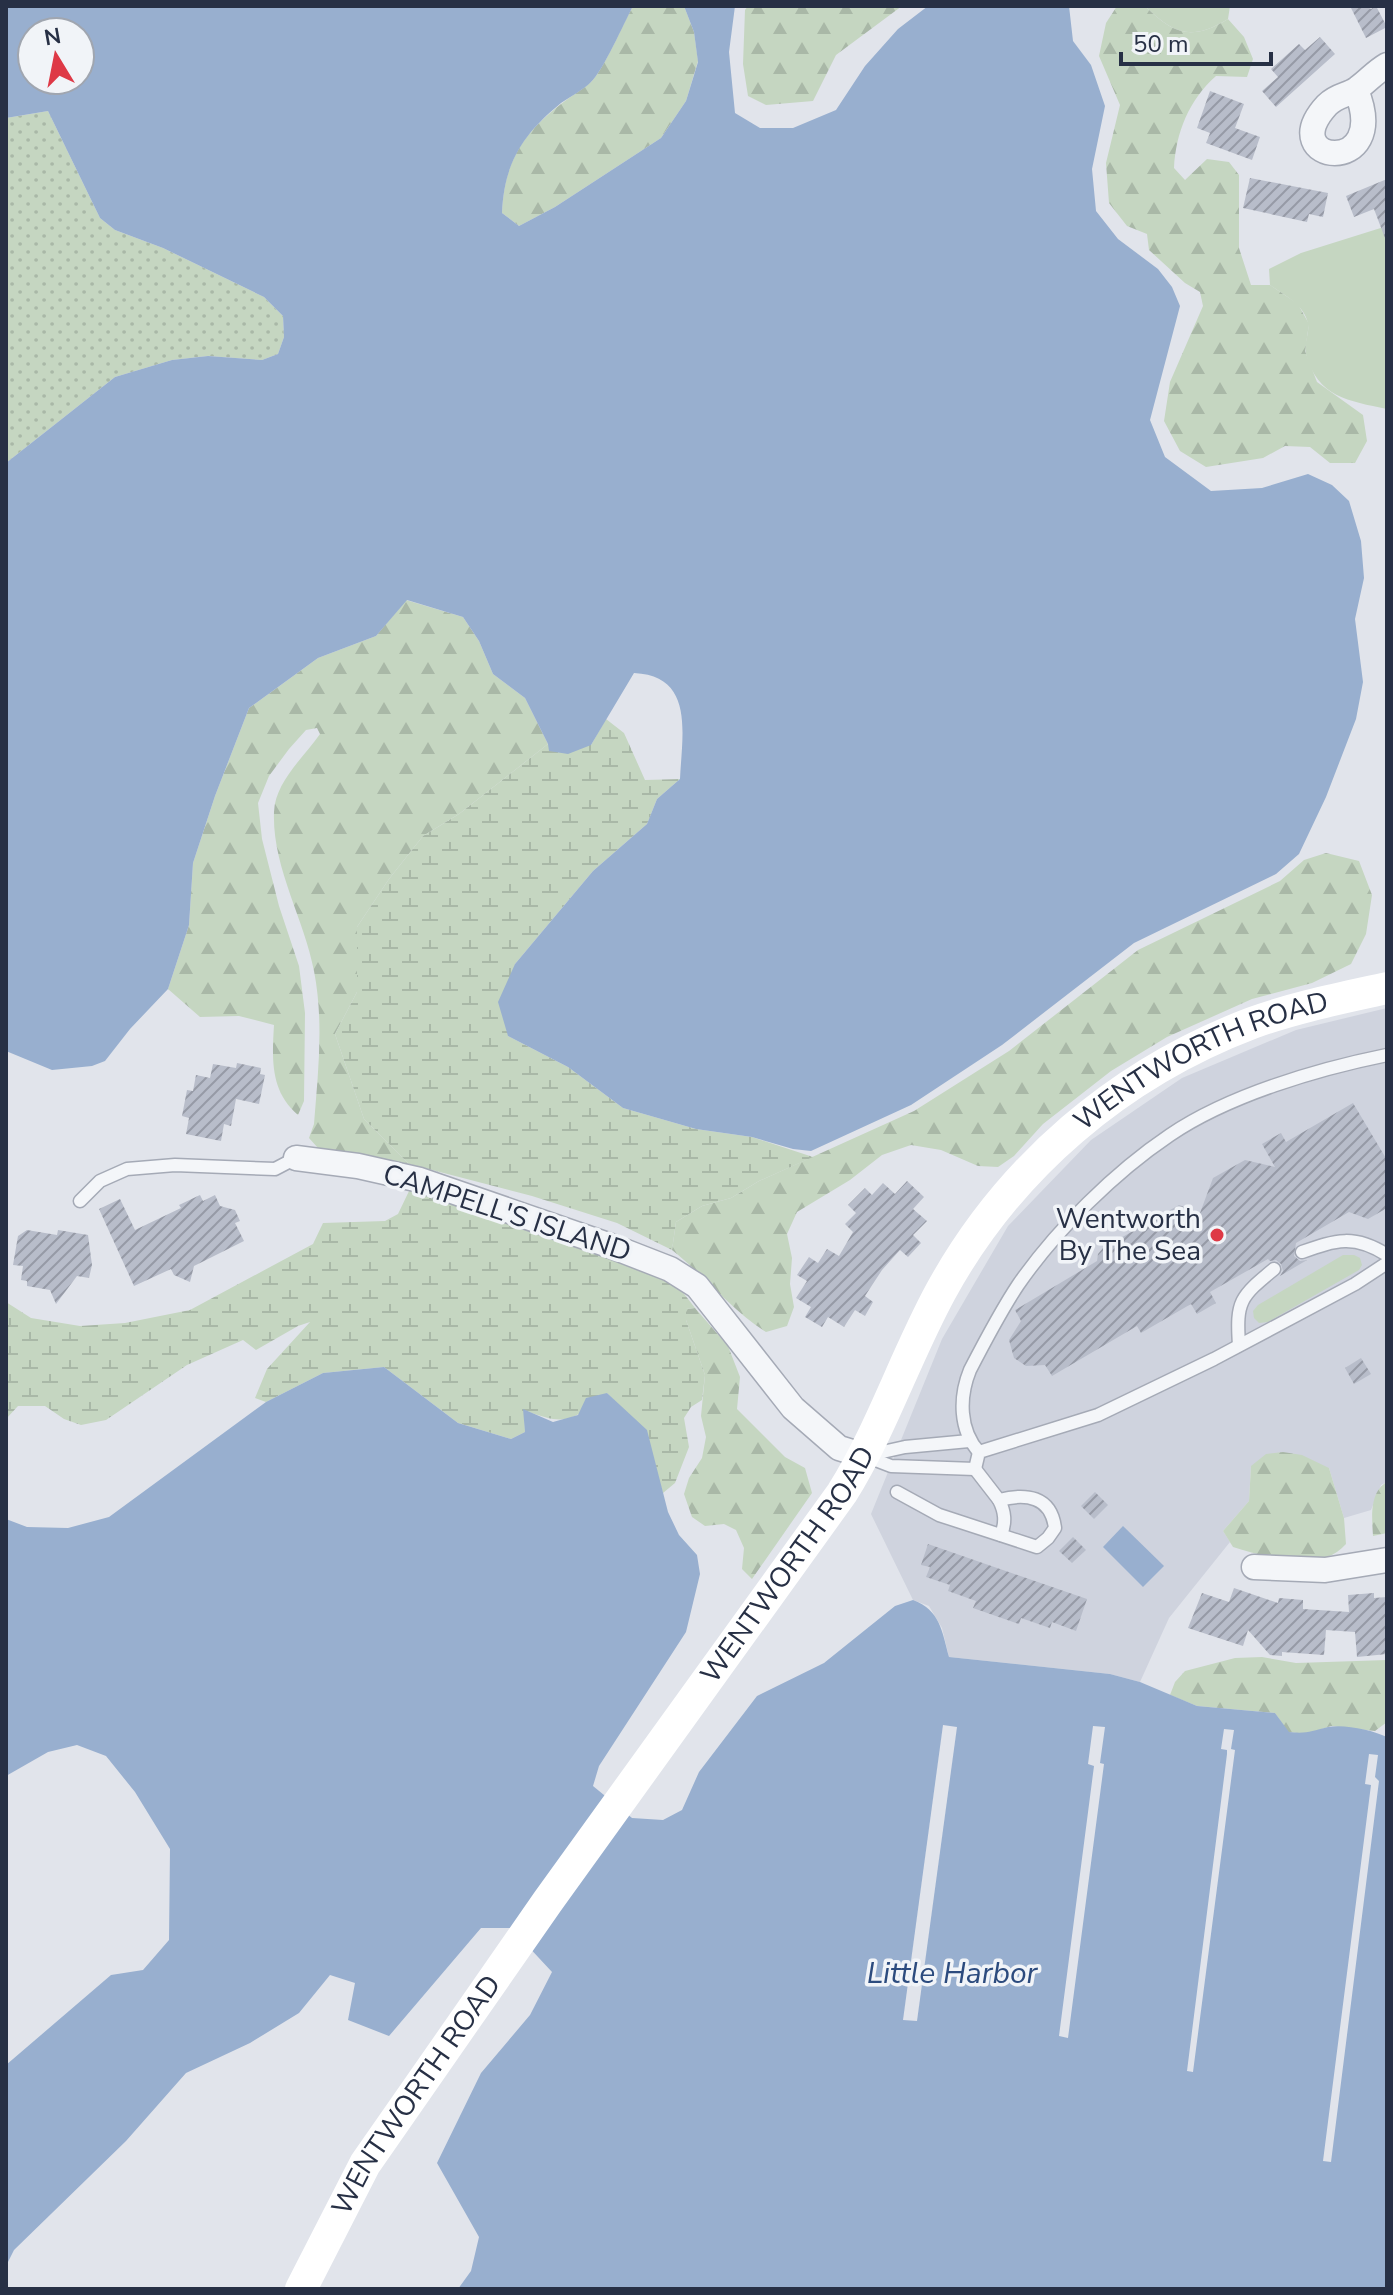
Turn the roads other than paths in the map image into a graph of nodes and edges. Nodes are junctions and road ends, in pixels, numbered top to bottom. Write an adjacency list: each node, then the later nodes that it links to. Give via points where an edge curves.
1 (1387, 65): 2 (street)
2 (1356, 90)
3 (1387, 988): 14 (main road, WENTWORTH ROAD, via 1299,1008 1210,1041 1128,1086 1054,1145 991,1214 965,1252 911,1353)
4 (1387, 1055): 12 (lane, via 1315,1073 1209,1114 1171,1134 1090,1203 1020,1283 970,1370 962,1398)
5 (296, 1158): 6 (lane, CAMPELL'S ISLAND, via 275,1169 127,1169 100,1181); 14 (street, CAMPELL'S ISLAND, via 420,1180 670,1269 697,1286 793,1408 839,1448)
6 (80, 1201)
7 (1302, 1252): 8 (lane, via 1346,1240 1370,1244)
8 (1387, 1255)
9 (1387, 1263): 11 (lane)
10 (1274, 1269): 11 (lane, via 1241,1303)
11 (1239, 1345): 13 (lane, via 1098,1415)
12 (969, 1441): 13 (lane); 14 (lane)
13 (979, 1452): 15 (lane)
14 (865, 1456): 15 (lane, via 891,1466); 21 (main road, WENTWORTH ROAD, via 365,2164)
15 (975, 1469): 17 (lane)
16 (897, 1492): 18 (lane, via 939,1515)
17 (999, 1500): 18 (lane, via 1005,1516); 18 (lane, via 1024,1495 1035,1499 1054,1515 1055,1528 1037,1547)
18 (1001, 1535)
19 (1387, 1560): 20 (street, via 1325,1570)
20 (1254, 1567)
21 (301, 2289)

